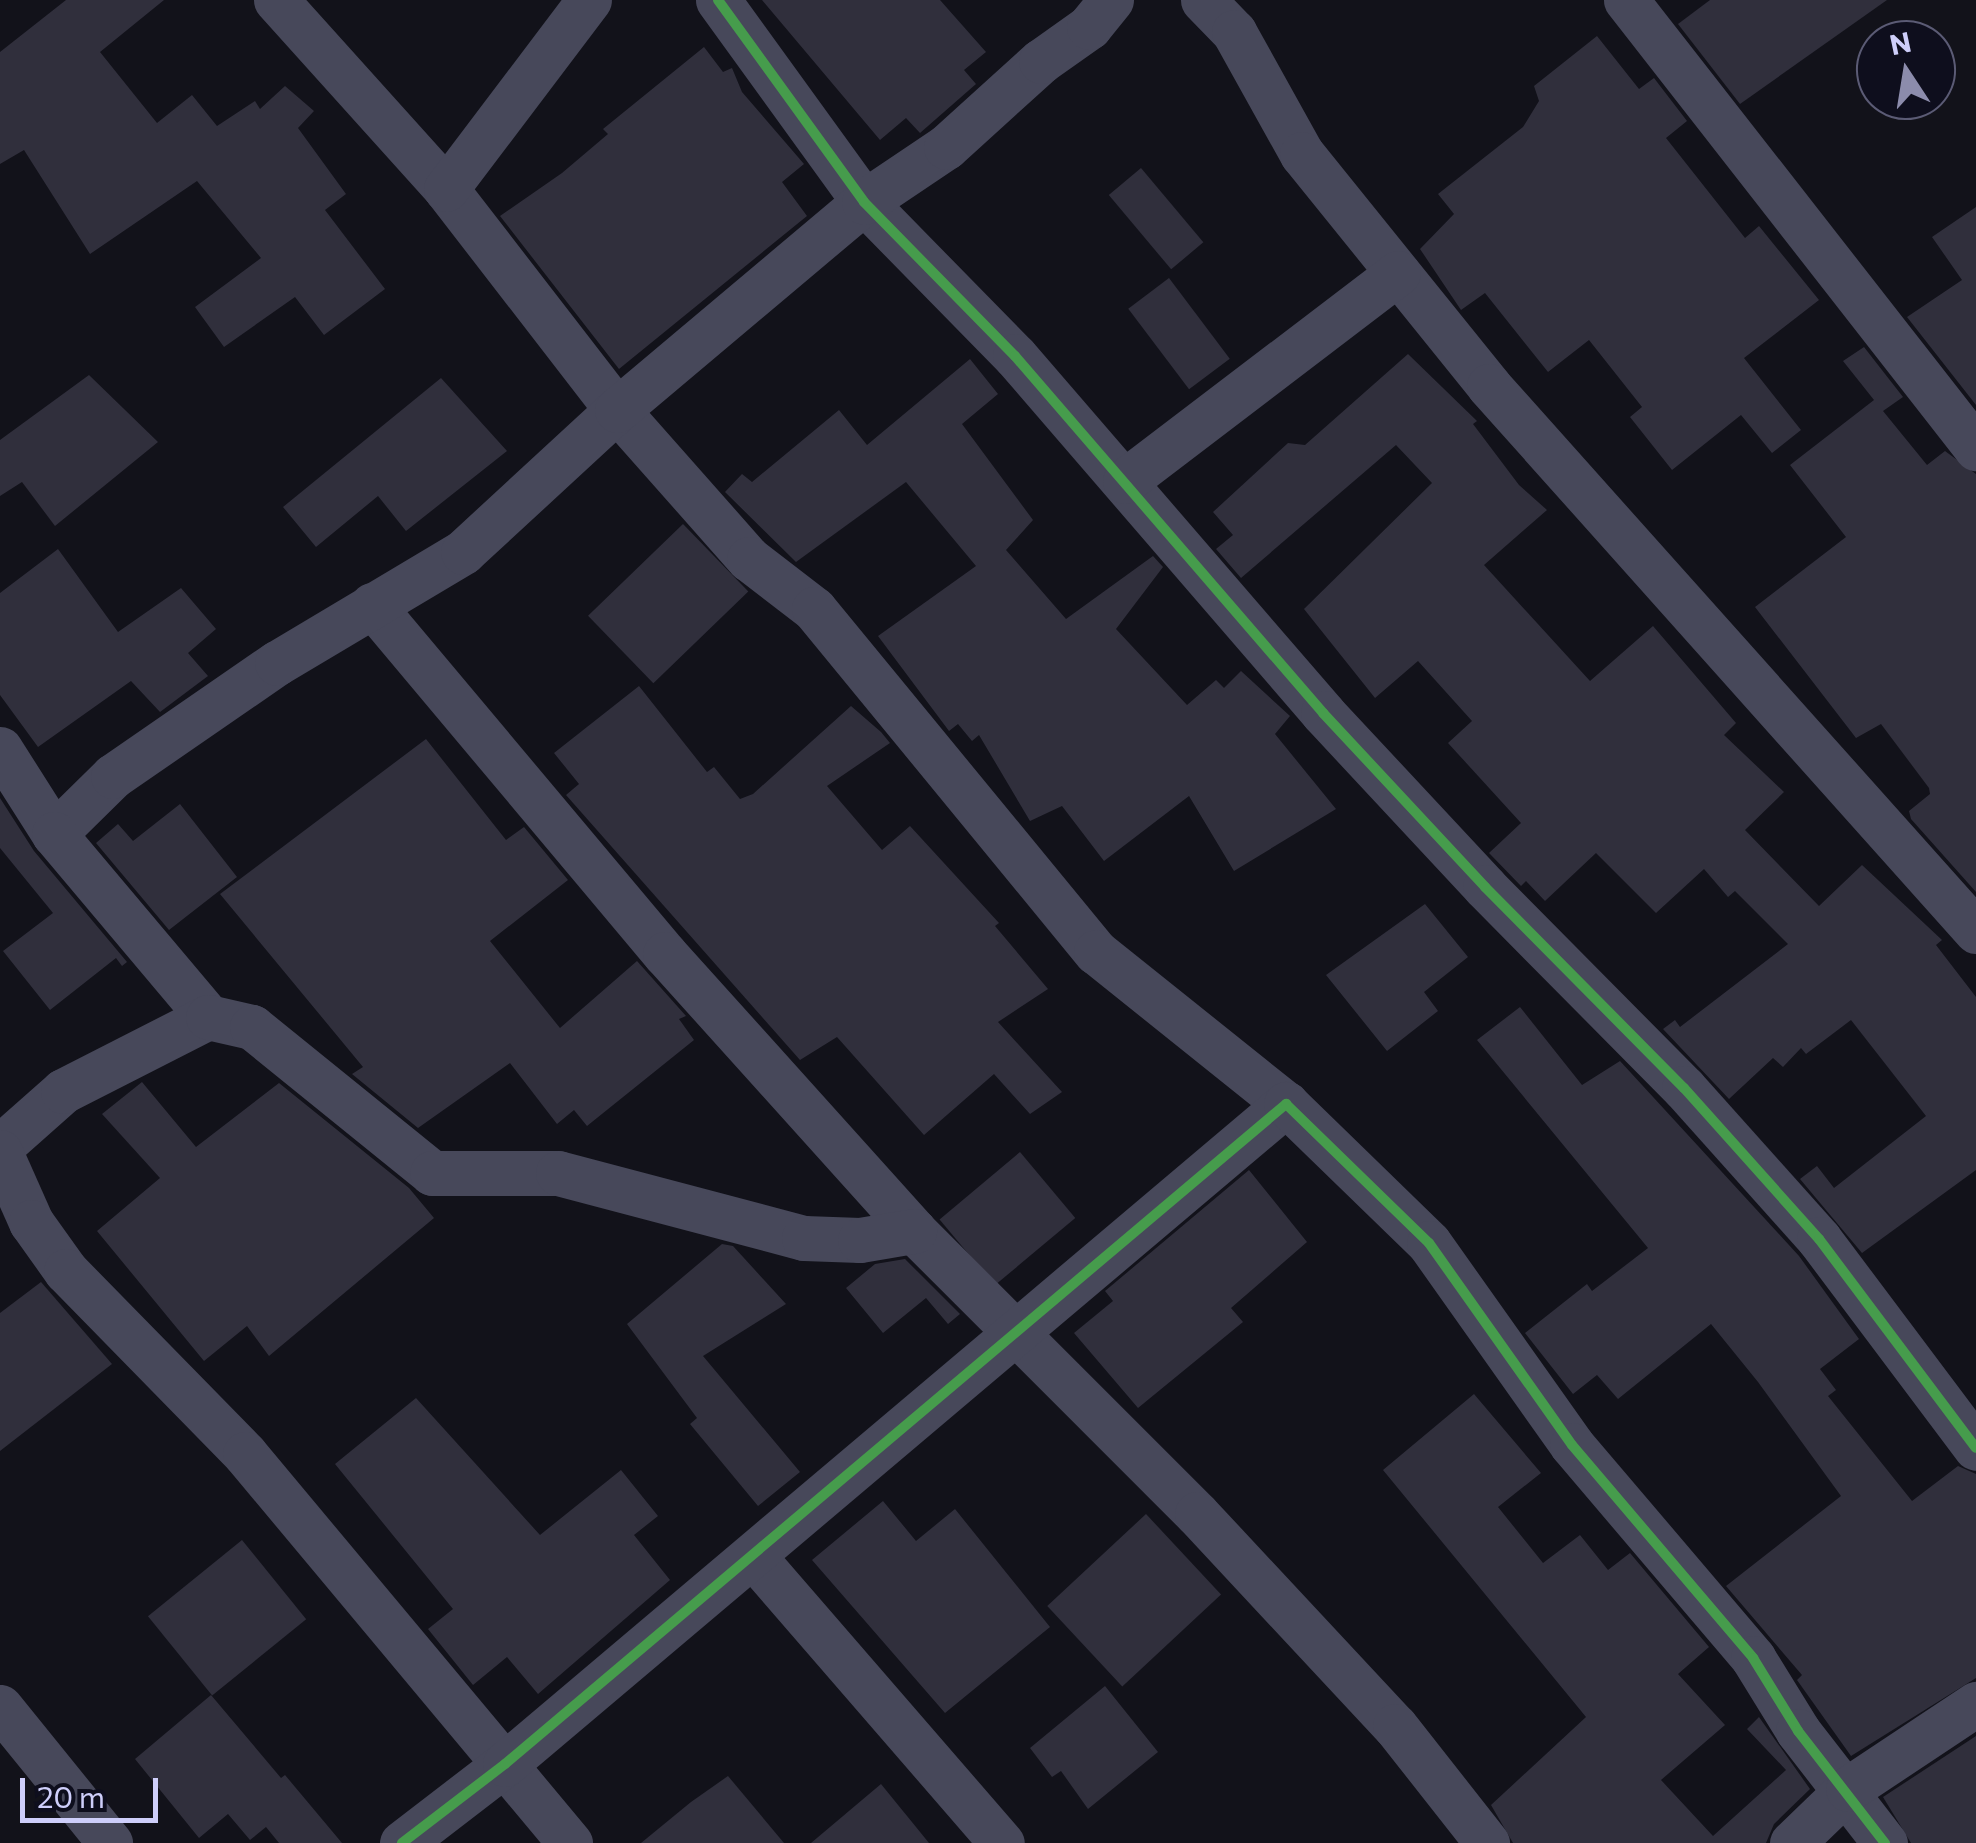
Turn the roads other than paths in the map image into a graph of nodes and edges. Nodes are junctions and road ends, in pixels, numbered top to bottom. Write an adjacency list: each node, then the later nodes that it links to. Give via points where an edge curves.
1 (276, 0): 7 (street)
2 (590, 0): 7 (street)
3 (718, 0): 8 (street)
4 (1111, 0): 8 (street, via 1089,27 946,147)
5 (1203, 0): 9 (street, via 1234,32 1302,154)
6 (1626, 0): 11 (street)
7 (446, 189): 10 (street)
8 (864, 202): 10 (street); 12 (street, via 1015,356)
9 (1398, 273): 12 (street); 16 (street, via 1489,386)
10 (617, 410): 13 (street, via 463,552); 18 (street, via 750,559 814,609 1096,952)
11 (1976, 448)
12 (1125, 481): 22 (street, via 1323,713 1684,1088 1819,1239)
13 (372, 605): 15 (street, via 113,776); 20 (street, via 665,954)
14 (0, 749): 15 (street)
15 (54, 834): 17 (street)
16 (1976, 930)
17 (208, 1017): 19 (street, via 63,1091); 20 (street, via 252,1028 432,1173 558,1173 804,1238 860,1240)
18 (1286, 1104): 21 (street); 27 (street, via 1374,1182 1429,1243 1572,1445 1753,1658 1798,1732)
19 (0, 1149): 26 (street, via 31,1222 66,1271 244,1454)
20 (914, 1230): 21 (street)
21 (1017, 1334): 23 (street); 32 (street, via 1395,1726)
22 (1976, 1448)
23 (753, 1556): 26 (street); 31 (street)
24 (1976, 1704): 27 (street)
25 (0, 1708): 28 (street)
26 (505, 1764): 29 (street); 30 (street)
27 (1848, 1790): 33 (street); 34 (street)
28 (110, 1843)
29 (402, 1843)
30 (570, 1843)
31 (1002, 1843)
32 (1488, 1843)
33 (1792, 1843)
34 (1885, 1843)

